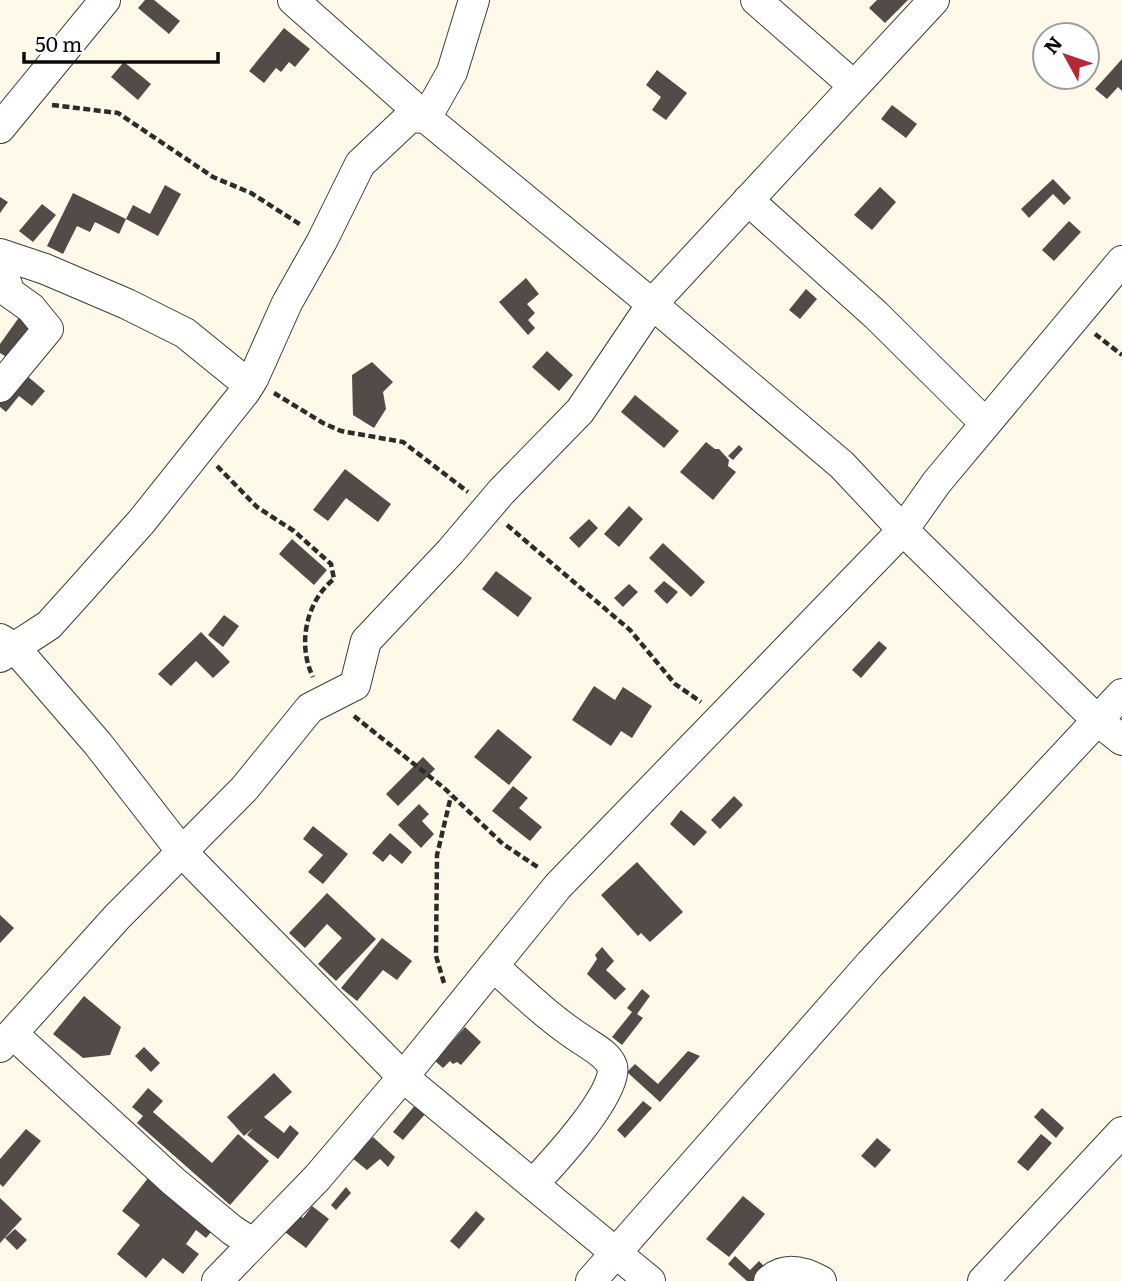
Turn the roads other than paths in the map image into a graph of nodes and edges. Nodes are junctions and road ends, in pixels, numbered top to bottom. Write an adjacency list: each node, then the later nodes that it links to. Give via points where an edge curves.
1 (105, 0): 8 (street)
2 (293, 0): 7 (street)
3 (474, 0): 7 (street, via 452,72)
4 (757, 0): 6 (street)
5 (934, 0): 6 (street)
6 (853, 85): 9 (street)
7 (426, 118): 13 (street); 14 (street, via 410,117 360,164)
8 (0, 128)
9 (748, 200): 13 (street); 16 (street, via 876,315)
10 (0, 254): 14 (street, via 127,304 185,333)
11 (1122, 261): 16 (street)
12 (3, 286): 15 (street, via 48,329)
13 (652, 304): 17 (street, via 842,465); 22 (street, via 580,411 366,640 355,685 310,708 244,789)
14 (249, 385): 18 (street, via 142,521 49,625)
15 (0, 387)
16 (985, 423): 17 (street)
17 (903, 530): 20 (street); 23 (street, via 558,886)
18 (5, 648): 22 (street, via 97,744)
19 (1122, 694): 20 (street)
20 (1098, 721): 21 (street); 29 (street, via 870,964)
21 (1122, 740)
22 (182, 852): 24 (street); 25 (street)
23 (493, 966): 25 (street); 27 (street, via 567,1031 600,1051 613,1067 607,1092 565,1151)
24 (6, 1041): 28 (street)
25 (403, 1077): 27 (street); 28 (street, via 294,1203)
26 (1122, 1132): 35 (street)
27 (533, 1184): 29 (street)
28 (252, 1243): 30 (street)
29 (617, 1252): 31 (street); 32 (street)
30 (216, 1281)
31 (591, 1281)
32 (650, 1281)
33 (769, 1281): 34 (street, via 779,1272 794,1271)
34 (821, 1281)
35 (983, 1281)

